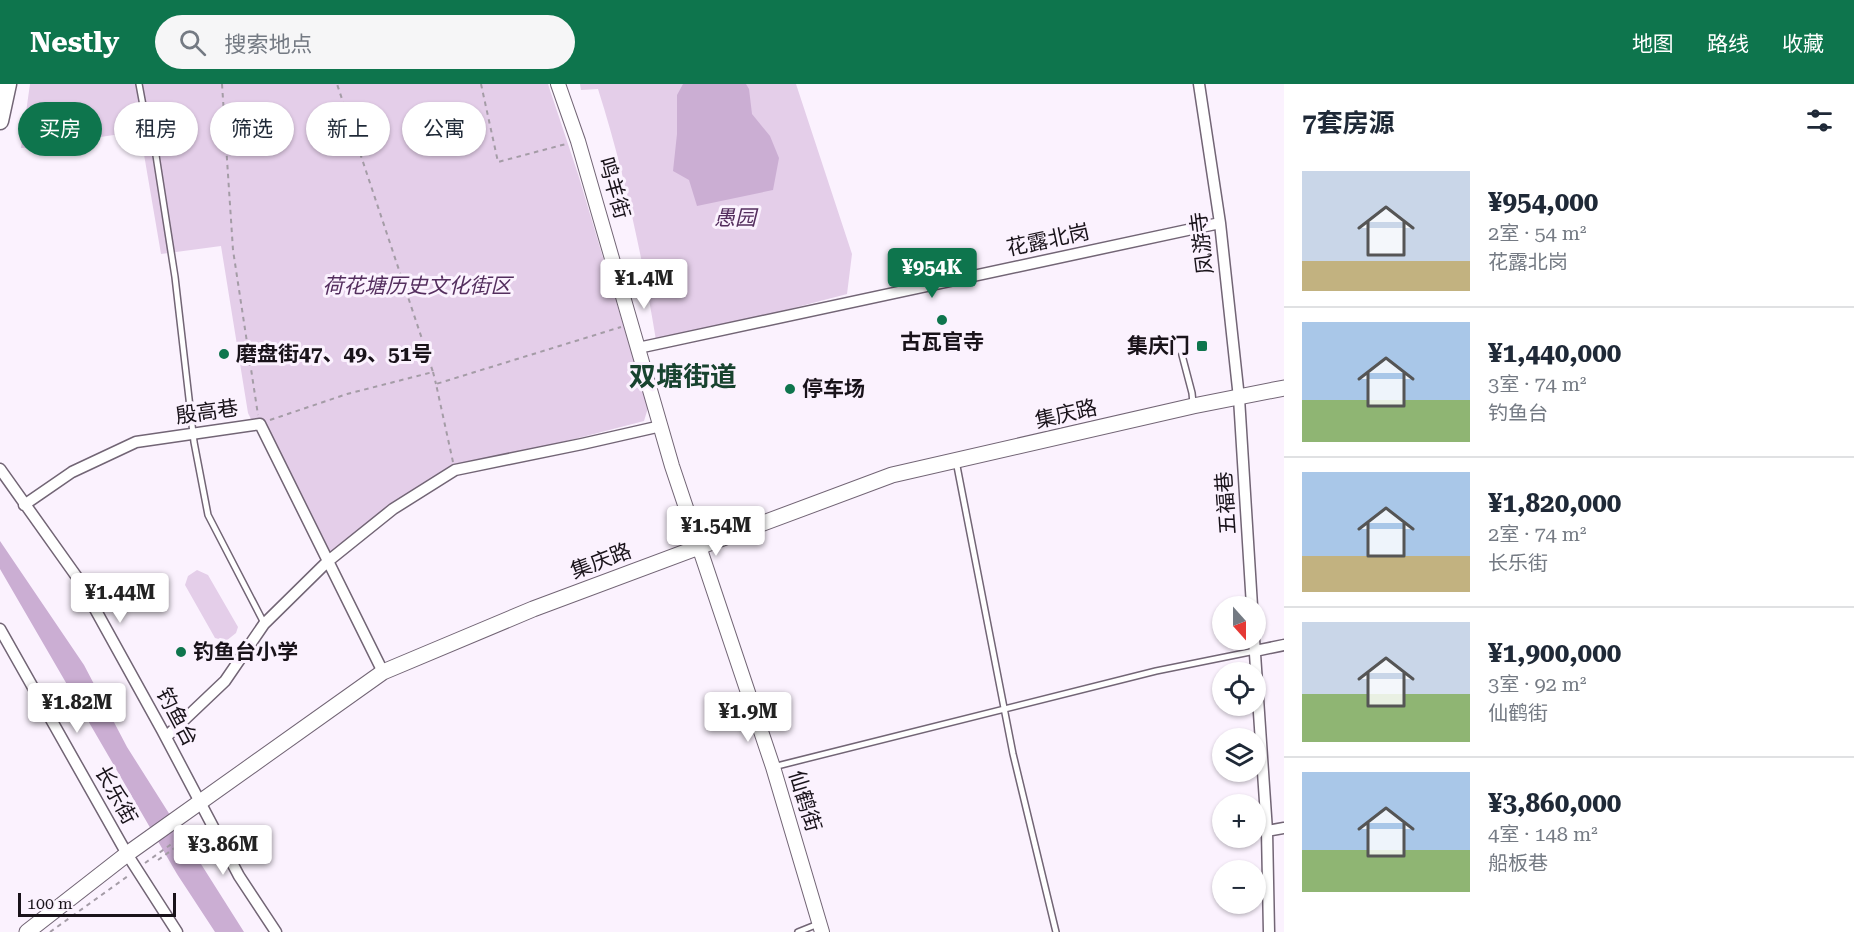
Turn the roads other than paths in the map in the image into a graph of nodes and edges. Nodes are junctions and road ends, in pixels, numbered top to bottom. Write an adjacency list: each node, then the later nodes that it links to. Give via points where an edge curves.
1 (8, 84): 5 (main road)
2 (139, 84): 13 (lane, via 150,143 155,149 175,277)
3 (558, 84): 7 (street, 鸣羊街)
4 (1199, 84): 6 (street, 凤游寺)
5 (0, 121)
6 (1220, 223): 7 (street, 花露北岗); 10 (street, 凤游寺)
7 (638, 348): 12 (street, 鸣羊街)
8 (1182, 356): 11 (lane)
9 (1284, 388): 10 (main road, 集庆路)
10 (1239, 398): 11 (main road, 集庆路); 19 (street, 五福巷)
11 (1193, 406): 14 (main road, 集庆路)
12 (661, 426): 17 (street, 鸣羊街); 18 (street, via 455,470 393,509)
13 (193, 434): 16 (street, 殷高巷, via 136,442 72,472); 18 (street, 殷高巷, via 260,424); 20 (lane, via 208,515)
14 (956, 461): 17 (main road, 集庆路, via 892,475); 25 (lane)
15 (0, 469): 16 (street, 钓鱼台)
16 (24, 505): 26 (street, 钓鱼台, via 79,580)
17 (698, 546): 24 (main road, 集庆路); 27 (street, 仙鹤街)
18 (327, 562): 20 (street); 24 (street, 殷高巷)
19 (1251, 596)
20 (264, 624): 26 (street, via 225,681)
21 (0, 629): 31 (street, 长乐街)
22 (1284, 645): 23 (street)
23 (1255, 651): 25 (lane, via 1156,671); 30 (street)
24 (383, 672): 28 (main road, 集庆路)
25 (1005, 710): 27 (lane); 37 (lane)
26 (166, 737): 28 (street, 钓鱼台)
27 (773, 767): 32 (street, 仙鹤街)
28 (199, 803): 31 (main road, 集庆路); 35 (street, 钓鱼台, via 239,876)
29 (1284, 828): 30 (street)
30 (1268, 831): 38 (street)
31 (127, 854): 33 (main road); 34 (street, 长乐街)
32 (821, 928): 36 (lane)
33 (27, 932)
34 (177, 932)
35 (276, 932)
36 (798, 932)
37 (1056, 932)
38 (1269, 932)

